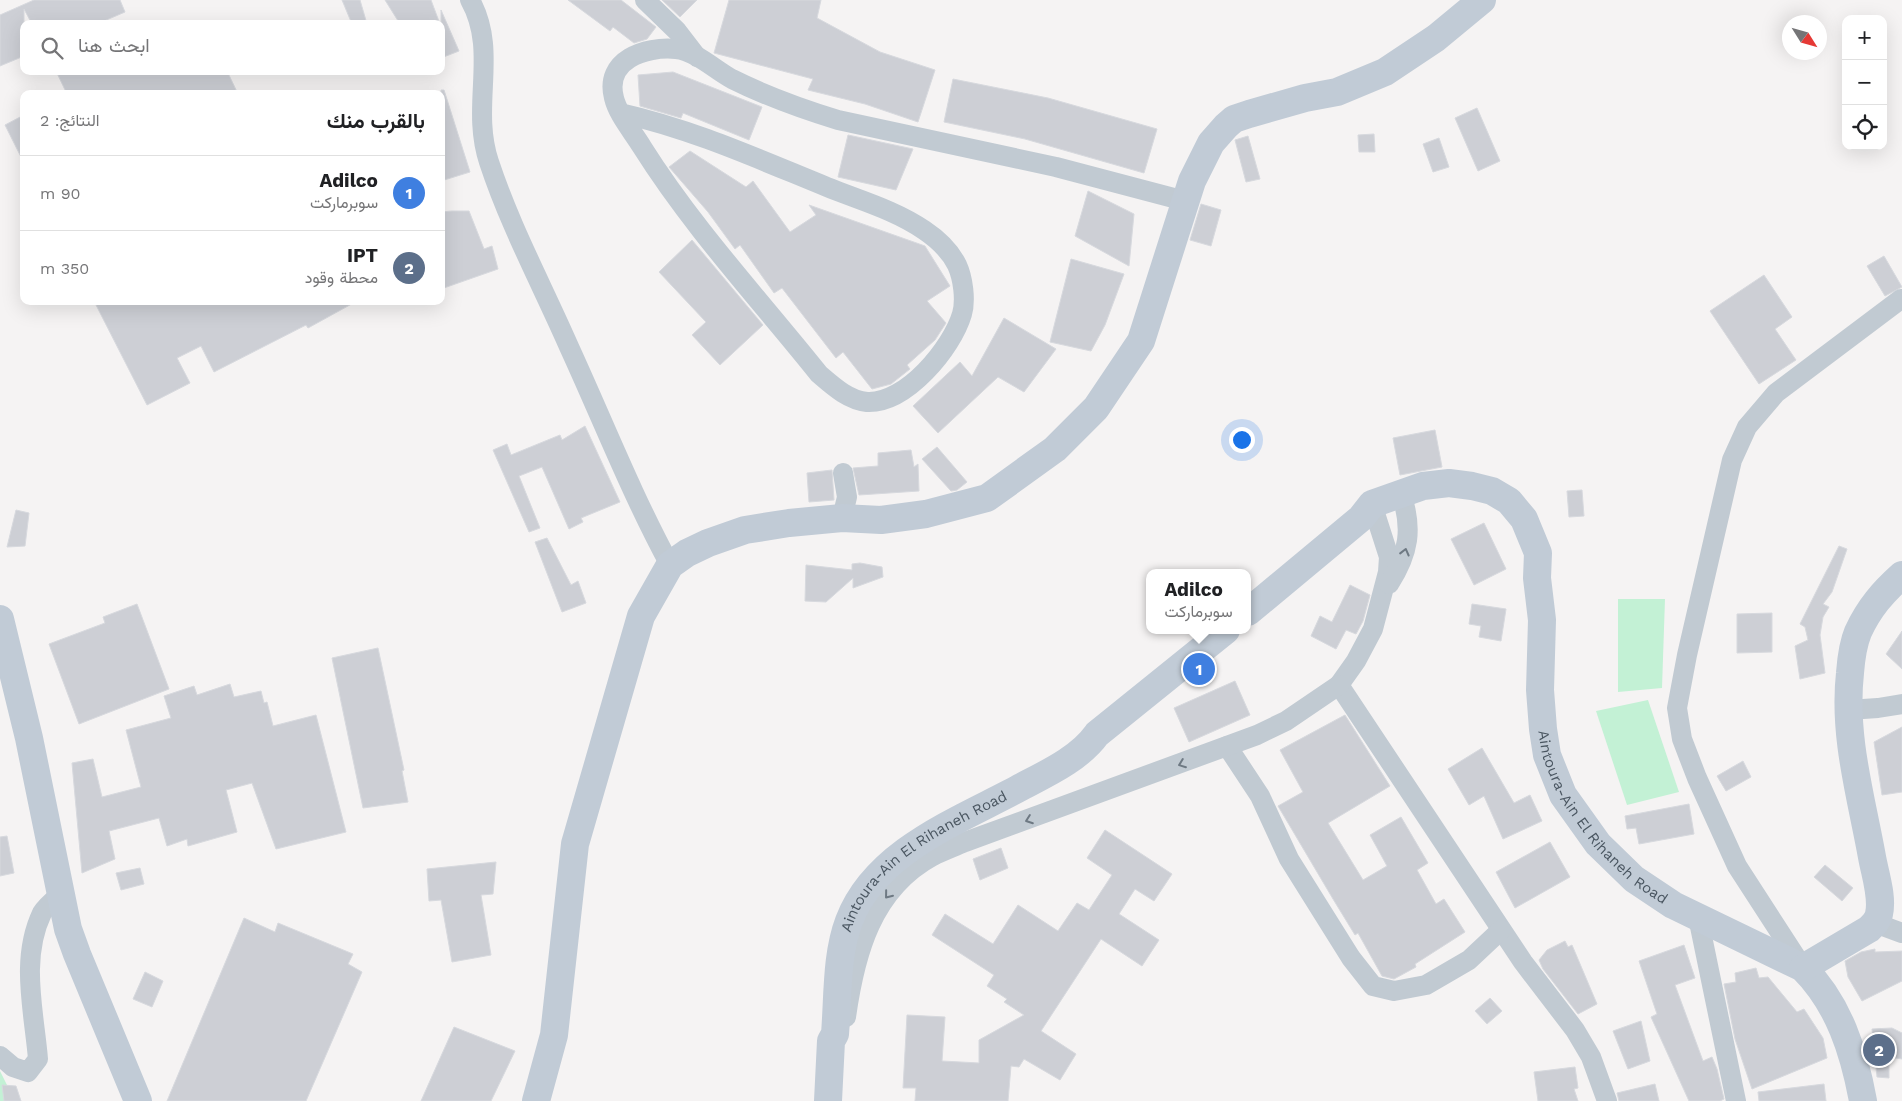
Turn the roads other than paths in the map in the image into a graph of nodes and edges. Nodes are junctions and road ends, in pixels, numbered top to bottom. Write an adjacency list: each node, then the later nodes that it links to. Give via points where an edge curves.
1 (470, 0): 12 (street, via 484,36 481,124 488,162 597,410)
2 (645, 0): 4 (street, via 677,31)
3 (1482, 0): 6 (main road, via 1436,38 1385,72 1337,92 1234,119 1211,143)
4 (696, 57): 5 (street, via 679,49 662,48 625,59 618,68 613,89); 6 (street, via 767,95 838,120 1056,167)
5 (620, 113): 5 (street, via 683,207 833,387 858,400 882,399 907,387 940,357 963,312 962,282 957,266 945,248 923,230 892,213 706,137)
6 (1184, 201): 11 (main road, via 1141,341 1096,408 1055,449 987,498 926,514 881,520)
7 (1901, 299): 27 (street, via 1776,393 1747,427 1732,460 1677,708 1682,739 1737,866)
8 (844, 473): 11 (street, via 847,498)
9 (1404, 501): 10 (main road, Aintoura-Ain El Rihaneh Road); 14 (street, one-way to 9, via 1401,565 1406,549); 23 (main road, Aintoura-Ain El Rihaneh Road, via 1423,486 1449,483 1492,491 1508,501 1524,519 1538,553 1543,729 1547,755 1563,795 1598,844 1634,879)
10 (1370, 514): 14 (street, via 1389,556); 15 (main road, Aintoura-Ain El Rihaneh Road)
11 (842, 518): 12 (main road, via 789,522 745,530 694,550)
12 (670, 565): 31 (main road, via 641,616 575,844 554,1035)
13 (1902, 575): 20 (main road, via 1875,601 1857,634)
14 (1382, 594): 18 (street, via 1373,629)
15 (1251, 610)
16 (0, 619): 22 (main road)
17 (1221, 634): 28 (main road, Aintoura-Ain El Rihaneh Road, via 1096,734 1084,737 917,828 860,884 832,931 826,992)
18 (1339, 684): 21 (street, via 1286,722); 25 (street)
19 (1902, 704): 20 (street)
20 (1848, 710): 24 (main road, via 1850,749 1879,902)
21 (1227, 746): 25 (street, via 1260,796 1289,859 1351,958 1373,986 1394,991 1426,985 1469,960); 28 (street, one-way to 28, via 965,842 916,867 895,886 867,928 859,949 845,1025 840,1038)
22 (61, 894): 29 (street, via 43,912 34,939 29,988 38,1058 28,1072 13,1067); 30 (main road, via 77,954)
23 (1698, 918): 27 (main road, Aintoura-Ain El Rihaneh Road); 34 (street)
24 (1875, 923): 26 (street); 27 (main road)
25 (1501, 930): 33 (street, via 1575,1030 1591,1057)
26 (1902, 933)
27 (1803, 968): 35 (main road, via 1827,997 1850,1046)
28 (831, 1047): 32 (main road, Aintoura-Ain El Rihaneh Road)
29 (0, 1056)
30 (138, 1101)
31 (536, 1101)
32 (828, 1101)
33 (1607, 1101)
34 (1736, 1101)
35 (1863, 1101)

